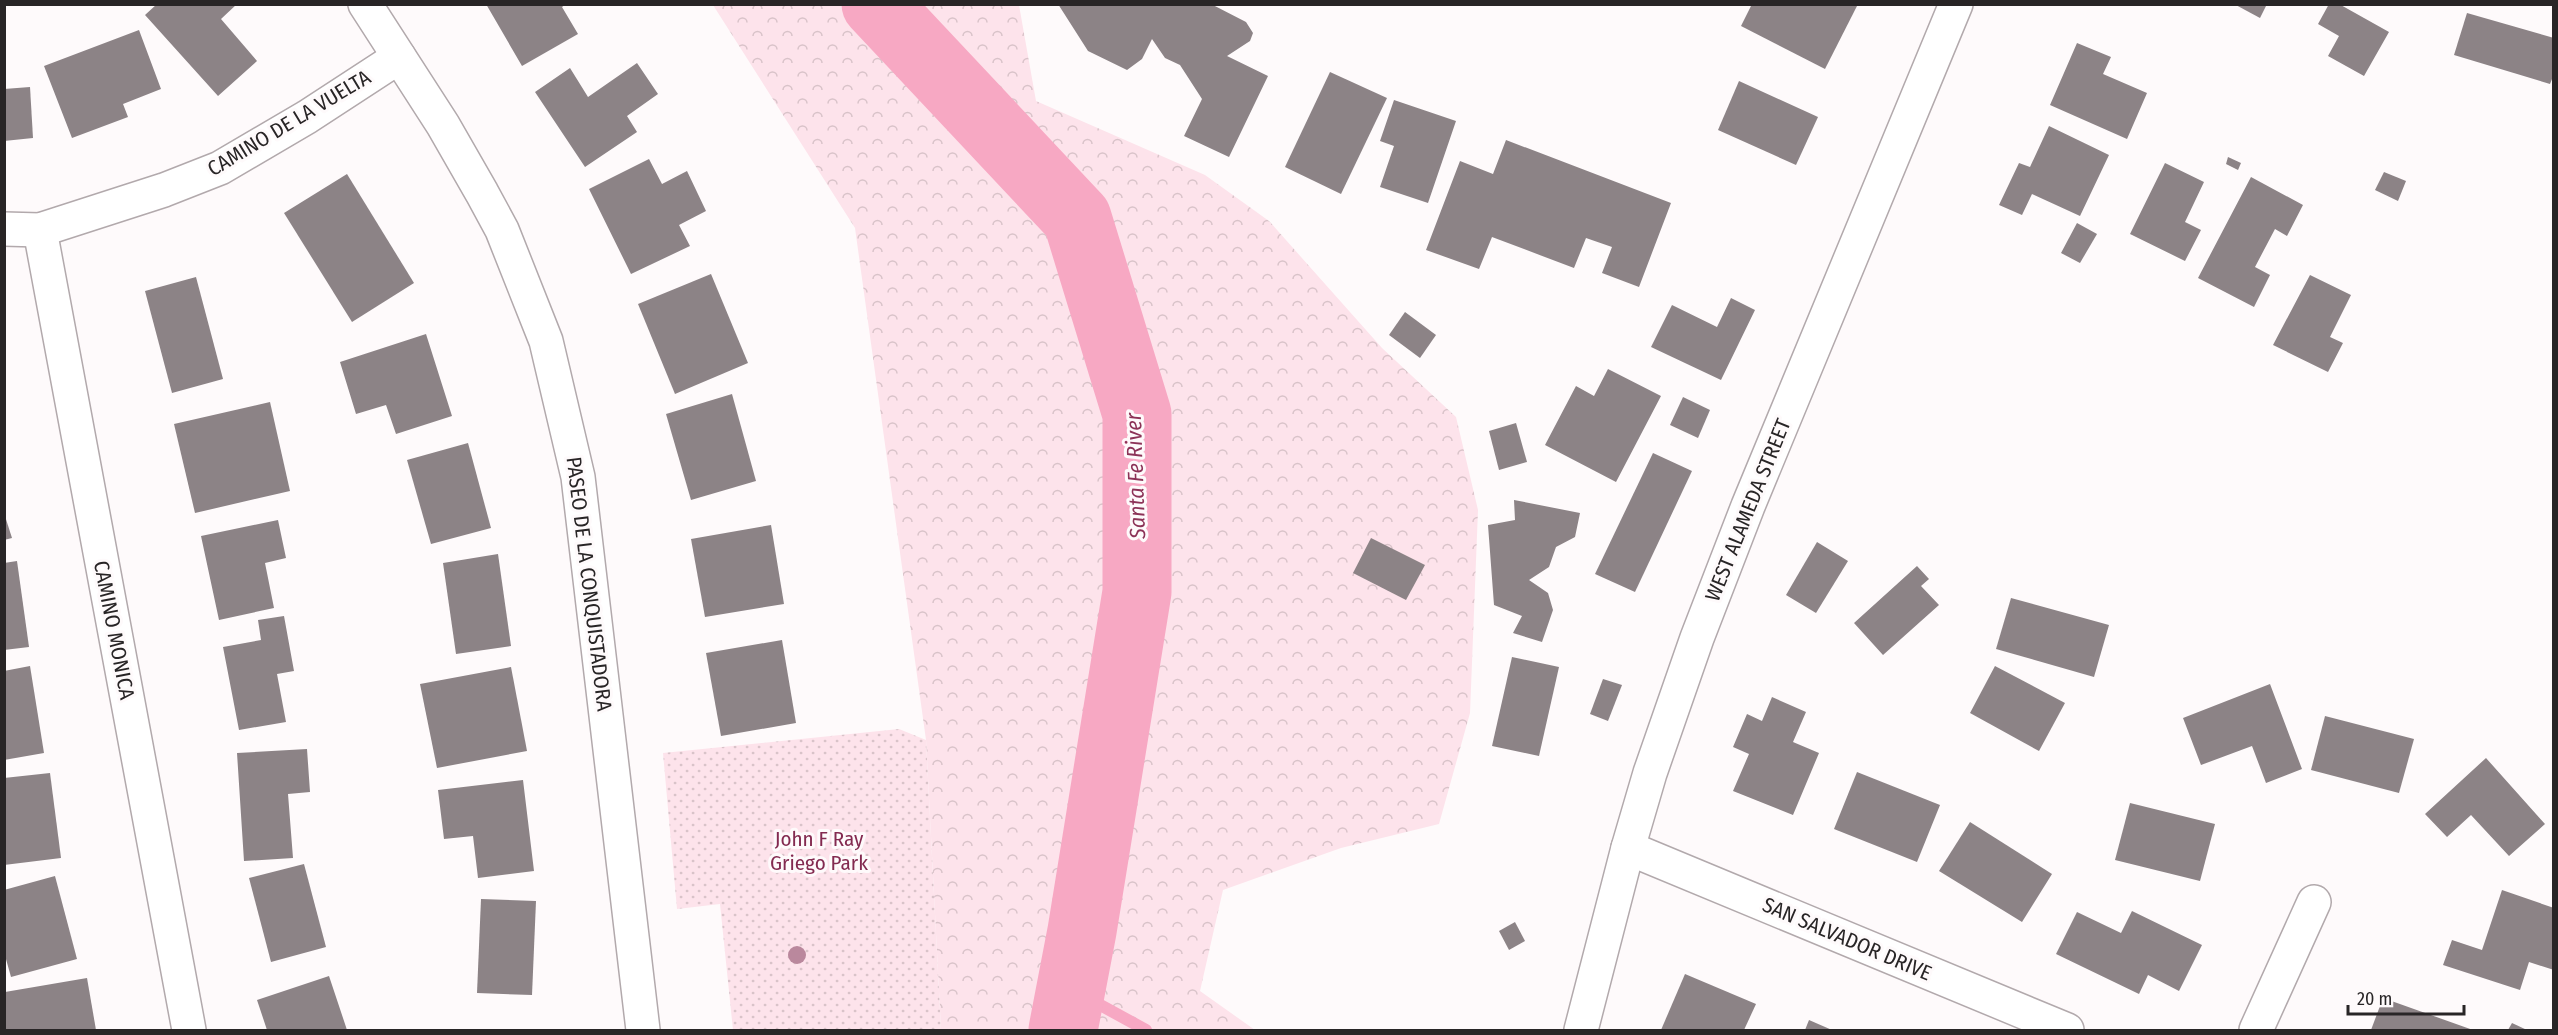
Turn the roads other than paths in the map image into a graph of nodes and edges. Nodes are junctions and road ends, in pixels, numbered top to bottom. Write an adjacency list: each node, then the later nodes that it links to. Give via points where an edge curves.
1 (365, 4): 3 (street, PASEO DE LA CONQUISTADORA)
2 (1956, 4): 6 (street, WEST ALAMEDA STREET, via 1722,573 1669,718)
3 (399, 57): 5 (street, CAMINO DE LA VUELTA, via 220,168); 9 (street, PASEO DE LA CONQUISTADORA, via 443,125 502,230 546,341 578,477)
4 (4, 229): 5 (street, CAMINO DE LA VUELTA)
5 (40, 230): 8 (street, CAMINO MONICA)
6 (1628, 848): 10 (street, WEST ALAMEDA STREET); 11 (street, SAN SALVADOR DRIVE)
7 (2314, 902): 12 (street)
8 (189, 1030)
9 (643, 1030)
10 (1581, 1030)
11 (2067, 1030)
12 (2256, 1030)

